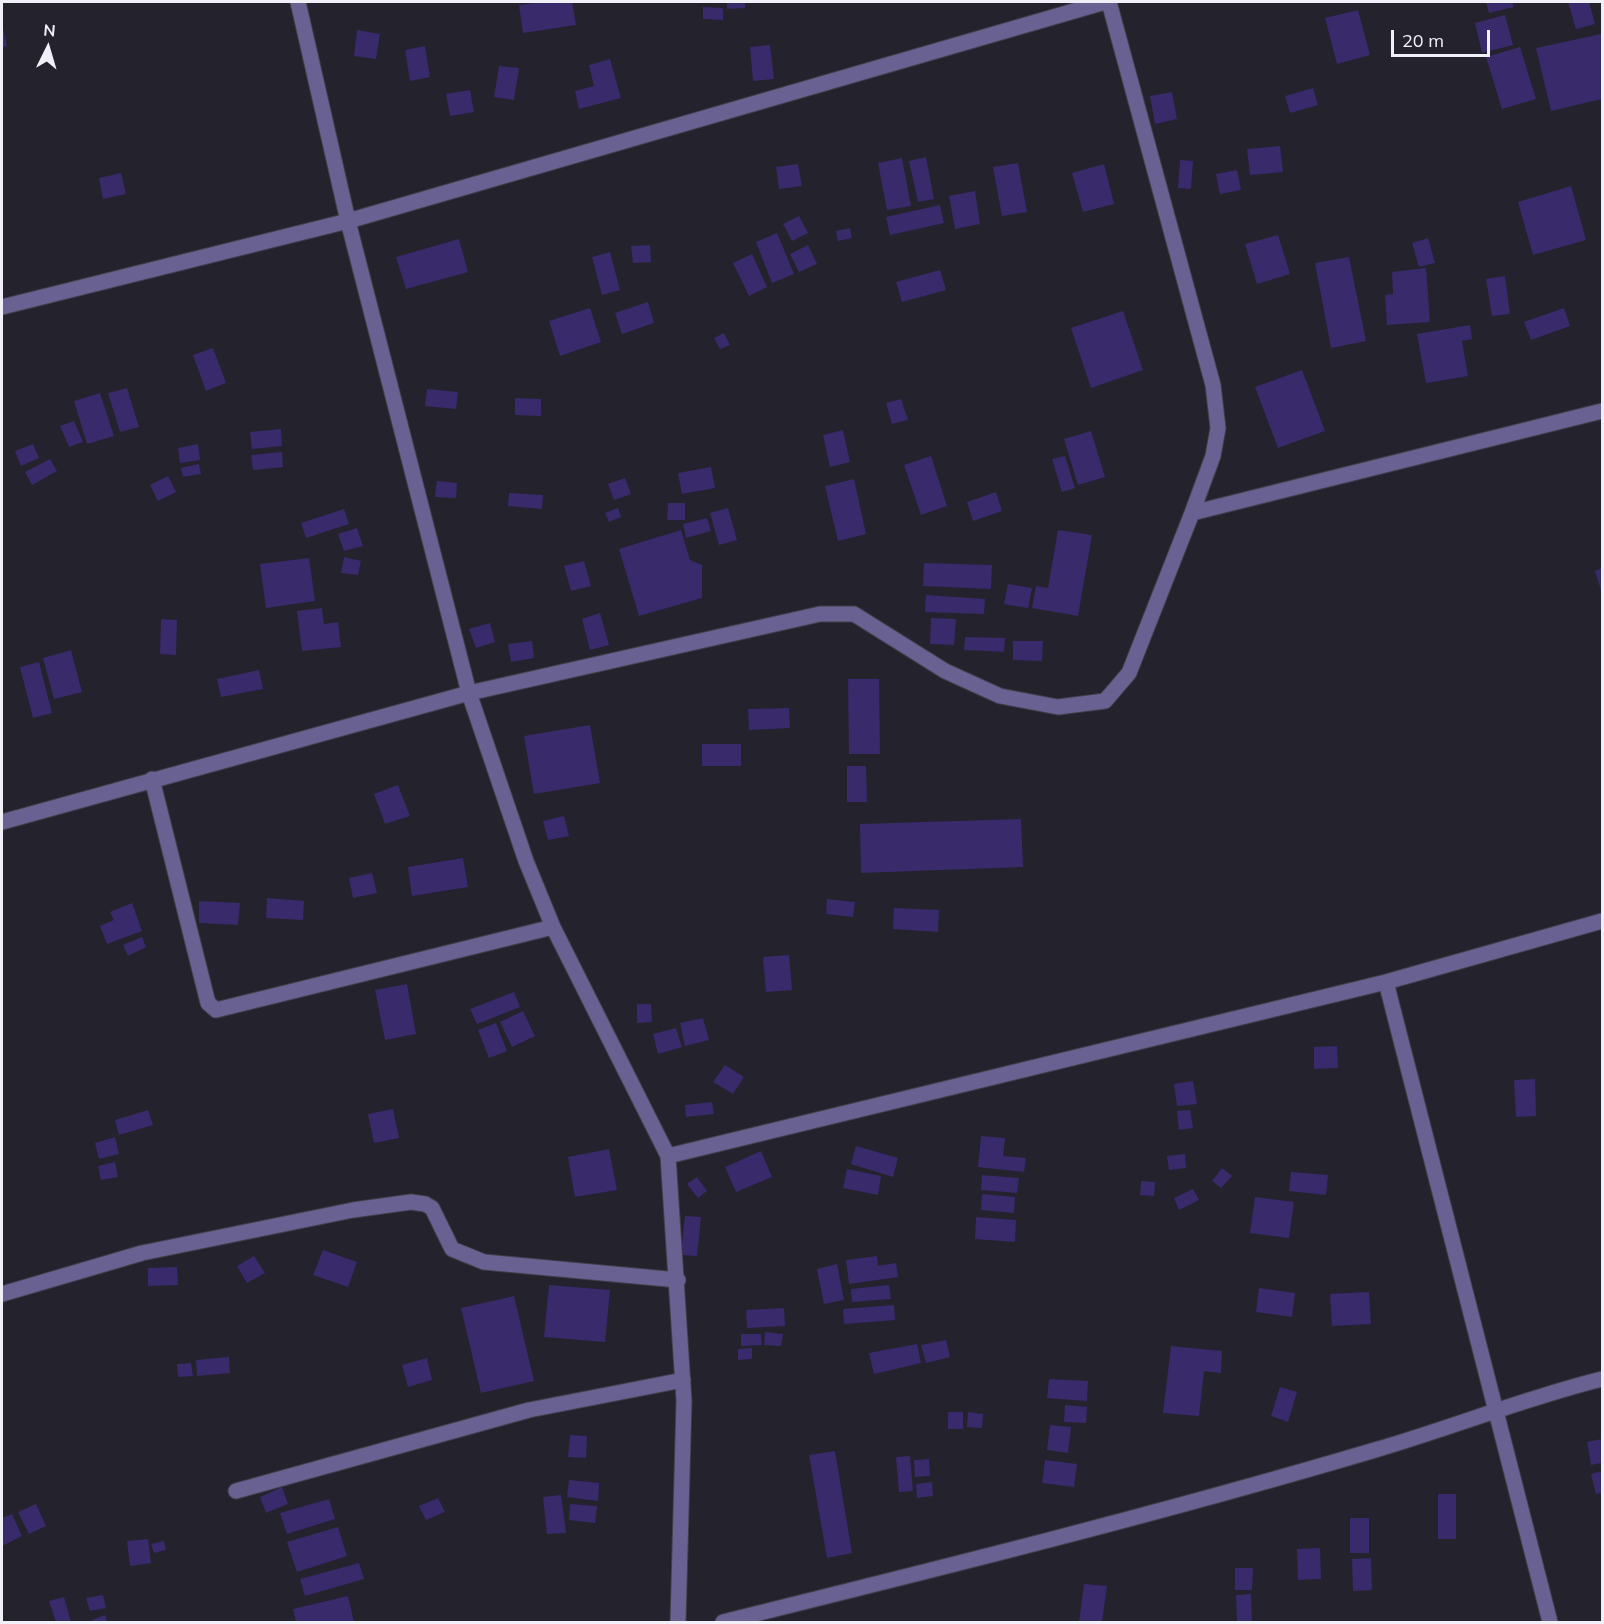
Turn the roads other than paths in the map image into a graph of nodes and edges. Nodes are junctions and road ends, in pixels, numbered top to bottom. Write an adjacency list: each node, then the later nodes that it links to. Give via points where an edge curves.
1 (298, 2): 3 (street)
2 (1107, 2): 3 (street); 6 (street, via 1213,385 1218,428 1213,456)
3 (348, 221): 4 (street); 7 (street)
4 (2, 307)
5 (1602, 411): 6 (street)
6 (1192, 513): 7 (street, via 1129,673 1105,701 1059,707 1000,696 945,671 854,614 820,614)
7 (469, 693): 8 (street); 11 (street, via 526,861)
8 (152, 779): 9 (street); 11 (street, via 208,1003 216,1010)
9 (2, 822)
10 (1602, 921): 12 (street)
11 (553, 927): 13 (street)
12 (1386, 982): 13 (street); 18 (street)
13 (668, 1156): 14 (street)
14 (678, 1280): 15 (street, via 484,1262 452,1249 432,1208 411,1202 342,1212 142,1253); 17 (street)
15 (2, 1294)
16 (1602, 1379): 18 (street)
17 (683, 1380): 19 (street, via 529,1410); 20 (street)
18 (1494, 1411): 21 (street, via 1376,1450 1071,1535); 22 (street)
19 (236, 1491)
20 (678, 1623)
21 (723, 1623)
22 (1550, 1623)

